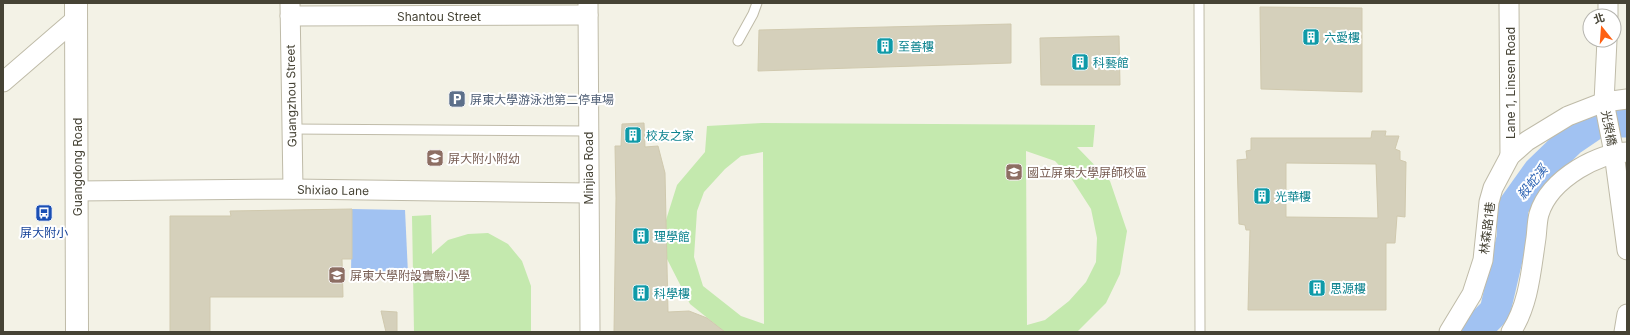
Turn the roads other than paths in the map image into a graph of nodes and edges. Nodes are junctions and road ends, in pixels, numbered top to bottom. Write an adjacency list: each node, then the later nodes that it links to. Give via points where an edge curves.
1 (757, 3): 7 (lane)
2 (1199, 3): 23 (lane)
3 (1509, 7): 15 (street, Lane 1, Linsen Road)
4 (290, 9): 5 (street, Shantou Street); 12 (street, Guangzhou Street)
5 (588, 9): 13 (street, Minjiao Road)
6 (76, 11): 9 (street); 17 (street, Guangdong Road)
7 (738, 41)
8 (1607, 48): 11 (street)
9 (3, 82)
10 (1627, 99): 11 (street, 林森路1巷)
11 (1604, 102): 14 (street, 光榮橋); 15 (street, 林森路1巷, via 1562,119 1527,141)
12 (292, 129): 13 (lane); 16 (street, Guangzhou Street)
13 (588, 130): 18 (street, Minjiao Road)
14 (1620, 152): 19 (street); 25 (street, via 1586,165 1565,177 1552,191 1539,213 1528,293 1519,319)
15 (1510, 156): 24 (street, 林森路1巷, via 1493,188 1489,202 1483,260 1472,294)
16 (293, 189): 17 (street, Shixiao Lane); 18 (street, Shixiao Lane)
17 (78, 191): 21 (street, Guangdong Road)
18 (588, 193): 22 (street, Minjiao Road)
19 (1627, 250)
20 (1627, 314): 26 (street)
21 (77, 332)
22 (590, 332)
23 (1200, 332)
24 (1449, 332)
25 (1511, 332)
26 (1624, 332)

